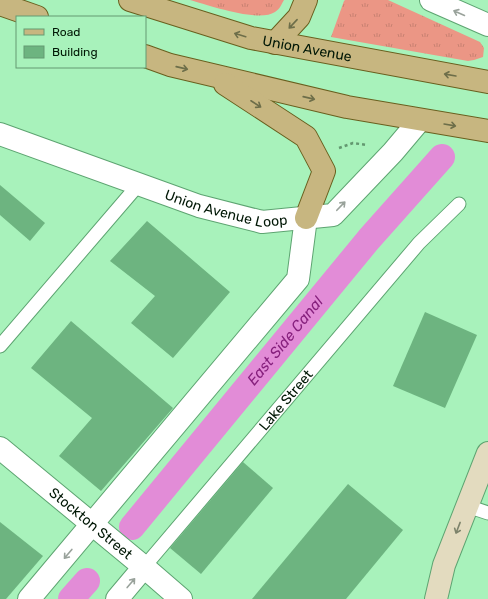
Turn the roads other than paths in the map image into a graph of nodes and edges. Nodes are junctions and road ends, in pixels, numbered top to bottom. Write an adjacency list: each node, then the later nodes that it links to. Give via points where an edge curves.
1 (130, 0): 7 (main road, Union Avenue, one-way to 1, via 251,38)
2 (306, 0): 7 (main road, one-way to 7, via 299,17)
3 (431, 0): 6 (street, one-way to 3)
4 (0, 4): 5 (main road)
5 (34, 16)
6 (488, 25)
7 (275, 43): 10 (main road, Union Avenue, one-way to 7)
8 (146, 56): 9 (main road, one-way to 9, via 170,66)
9 (212, 76): 11 (main road, one-way to 11, via 347,107); 16 (main road, one-way to 16, via 306,137 324,171)
10 (488, 82)
11 (420, 120): 12 (main road, one-way to 12); 16 (street, Union Avenue Loop, one-way to 11, via 333,215)
12 (488, 132)
13 (0, 134): 14 (street, Union Avenue Loop)
14 (139, 184): 16 (street, Union Avenue Loop, via 199,206 262,222); 17 (lane)
15 (459, 204): 23 (lane, Lake Street, via 419,243)
16 (306, 218): 22 (street, via 298,279)
17 (0, 346)
18 (0, 448): 22 (street, Stockton Street)
19 (488, 453): 20 (main road)
20 (467, 506): 21 (lane); 27 (main road, one-way to 27, via 444,565)
21 (488, 513)
22 (93, 524): 23 (street, Stockton Street); 24 (street, one-way to 24)
23 (144, 567): 25 (street, Lake Street, one-way to 23); 26 (street, Stockton Street)
24 (30, 599)
25 (117, 599)
26 (181, 599)
27 (436, 599)

